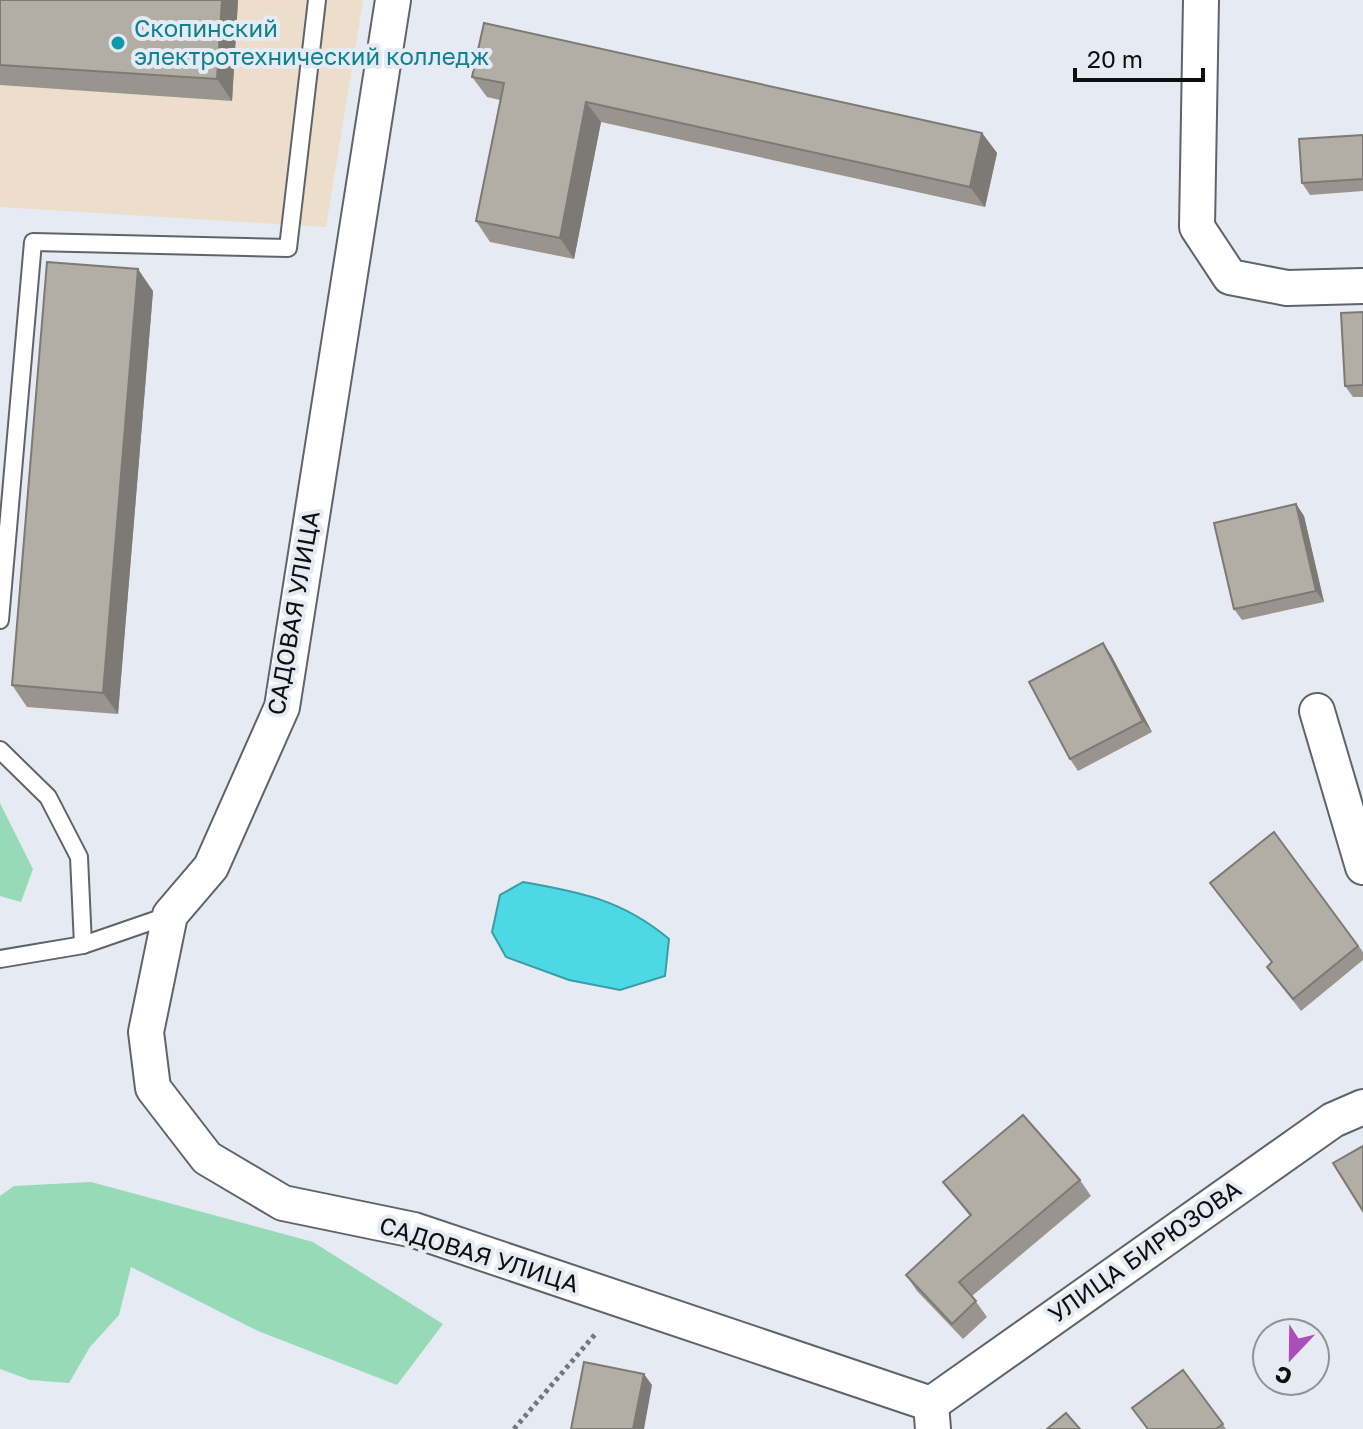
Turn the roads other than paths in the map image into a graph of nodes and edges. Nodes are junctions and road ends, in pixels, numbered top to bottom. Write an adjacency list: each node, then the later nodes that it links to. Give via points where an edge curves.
1 (317, 0): 5 (lane, via 288,248 33,242)
2 (393, 0): 9 (street, САДОВАЯ УЛИЦА, via 282,707 211,867)
3 (1201, 0): 4 (street, via 1197,227 1230,277 1287,288)
4 (1363, 286)
5 (0, 620)
6 (1317, 711): 8 (street)
7 (0, 750): 10 (lane, via 48,797 79,857)
8 (1363, 867)
9 (170, 915): 10 (lane); 13 (street, САДОВАЯ УЛИЦА, via 146,1032 153,1088 207,1158 283,1203 414,1230 624,1301)
10 (83, 945): 11 (lane)
11 (0, 959)
12 (1363, 1107): 13 (street, УЛИЦА БИРЮЗОВА, via 1333,1120)
13 (932, 1416)

